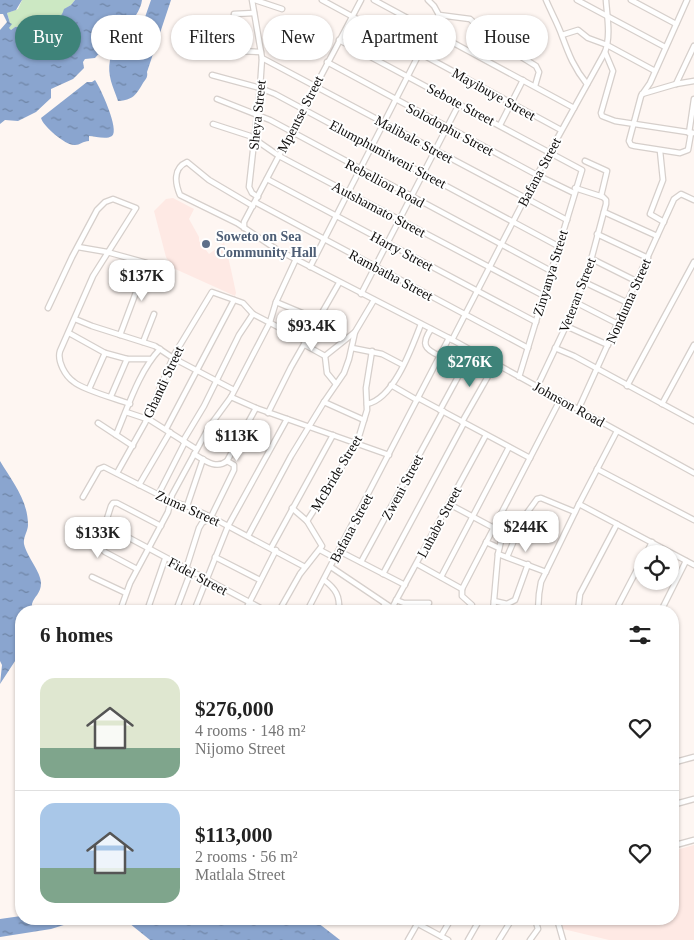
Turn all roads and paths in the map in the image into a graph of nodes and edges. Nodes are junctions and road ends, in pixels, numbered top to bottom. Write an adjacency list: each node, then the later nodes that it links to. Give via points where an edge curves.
1 (253, 0): 11 (street); 12 (street, Sheya Street)
2 (322, 0): 14 (street, Mayibuye Street)
3 (361, 0): 15 (street, Mpentse Street)
4 (374, 0): 16 (street)
5 (428, 0): 13 (street)
6 (546, 0): 20 (street)
7 (577, 0): 17 (street)
8 (606, 0): 17 (street, Bafana Street)
9 (631, 0): 18 (street)
10 (688, 0): 18 (street)
11 (282, 9)
12 (254, 13): 26 (street, Sheya Street); 26 (street, via 234,14 233,43 237,51)
13 (439, 14): 40 (street, via 470,19 491,38 536,66 539,72)
14 (350, 15)
15 (353, 15)
16 (402, 15)
17 (607, 16): 23 (street, Bafana Street); 25 (street)
18 (676, 24): 25 (street)
19 (343, 33): 21 (street, Mpentse Street)
20 (562, 35): 23 (street, via 577,29 588,38); 37 (street, via 568,56)
21 (339, 40): 31 (street, Mpentse Street); 34 (street, Sebote Street)
22 (456, 44): 35 (street)
23 (607, 45): 27 (street, Bafana Street); 32 (street)
24 (694, 46): 38 (street)
25 (665, 47): 32 (street)
26 (261, 52): 28 (street, Sheya Street)
27 (605, 52): 37 (street, Bafana Street); 52 (street, via 613,71 602,116)
28 (262, 58): 39 (street, Malibale Street); 41 (street, Sheya Street)
29 (416, 60): 34 (street)
30 (433, 60): 46 (street, Mayibuye Street)
31 (328, 62): 39 (street, Mpentse Street); 45 (street, Solodophu Street)
32 (655, 71): 42 (street)
33 (212, 74): 41 (street, Elumphumiweni Street)
34 (408, 76): 45 (street); 47 (street, Sebote Street)
35 (523, 80): 40 (street); 46 (street)
36 (694, 81): 38 (street)
37 (587, 84): 48 (street, Bafana Street)
38 (676, 84): 42 (street)
39 (315, 86): 49 (street, Mpentse Street); 51 (street, Malibale Street)
40 (535, 86): 48 (street)
41 (260, 88): 49 (street, Elumphumiweni Street); 50 (street, Sheya Street)
42 (642, 94): 52 (street)
43 (218, 99): 50 (street, Rebellion Road)
44 (694, 99): 58 (street, via 690,114)
45 (396, 100): 51 (street); 55 (street, Solodophu Street)
46 (511, 102): 54 (street); 56 (street, Mayibuye Street)
47 (459, 104): 54 (street, Sebote Street); 55 (street)
48 (574, 108): 56 (street, Bafana Street)
49 (302, 109): 57 (street, Mpentse Street); 60 (street, Elumphumiweni Street)
50 (257, 116): 57 (street, Rebellion Road); 59 (street, Sheya Street)
51 (383, 123): 60 (street); 61 (street, Malibale Street)
52 (634, 123): 58 (street); 62 (street, via 630,144)
53 (214, 124): 59 (street, Autshamato Street, via 250,136)
54 (500, 126): 63 (street, Sebote Street)
55 (448, 128): 61 (street); 69 (street, Solodophu Street)
56 (562, 130): 63 (street, Bafana Street)
57 (291, 132): 64 (street, Mpentse Street); 66 (street, Rebellion Road)
58 (691, 133): 62 (street, via 685,152)
59 (254, 141): 64 (street, Autshamato Street); 74 (street, Sheya Street, via 249,187)
60 (371, 145): 66 (street); 68 (street, Elumphumiweni Street)
61 (436, 150): 68 (street); 77 (street, Malibale Street)
62 (660, 150): 86 (street, via 663,180 650,214)
63 (550, 152): 67 (street, Sebote Street); 69 (street, Bafana Street)
64 (279, 156): 70 (street, Mpentse Street); 72 (street, Autshamato Street)
65 (585, 161): 75 (street, via 607,171)
66 (359, 169): 72 (street); 76 (street, Rebellion Road)
67 (582, 170): 71 (street, Zinyanya Street)
68 (424, 173): 76 (street); 85 (street, Elumphumiweni Street)
69 (537, 175): 71 (street, Solodophu Street); 77 (street, Bafana Street)
70 (268, 179): 74 (street, Mpentse Street); 82 (street, Harry Street)
71 (575, 191): 75 (street, Solodophu Street); 84 (street, Zinyanya Street)
72 (348, 193): 82 (street); 83 (street, Autshamato Street)
73 (180, 195): 80 (street, Rambatha Street, via 175,179 181,166 187,162 209,180); 87 (street, Johnson Road)
74 (258, 196): 80 (street, Mpentse Street)
75 (600, 196): 78 (street, Solodophu Street)
76 (411, 197): 83 (street); 92 (street, Rebellion Road)
77 (526, 198): 84 (street, Malibale Street); 85 (street, Bafana Street)
78 (606, 199): 81 (street, Veteran Street)
79 (694, 200): 86 (street, Nonduma Street, via 680,195 674,199)
80 (254, 204): 87 (street, Mpentse Street, via 244,222); 90 (street, Rambatha Street)
81 (604, 212): 88 (street, Veteran Street); 89 (street)
82 (337, 216): 90 (street); 91 (street, Harry Street)
83 (399, 220): 91 (street); 102 (street, Autshamato Street)
84 (567, 220): 93 (street, Zinyanya Street)
85 (513, 221): 92 (street, Bafana Street); 93 (street, Elumphumiweni Street)
86 (664, 222): 89 (street, Nonduma Street)
87 (245, 230): 97 (street, Johnson Road)
88 (597, 234): 96 (street); 98 (street, Veteran Street)
89 (657, 236): 96 (street, Nonduma Street)
90 (325, 240): 100 (street); 101 (street, Rambatha Street)
91 (388, 243): 101 (street); 107 (street, Harry Street)
92 (501, 244): 102 (street, Bafana Street); 103 (street, Rebellion Road)
93 (558, 246): 103 (street, Zinyanya Street)
94 (78, 247): 95 (street); 95 (street, via 97,210 105,202 117,200 136,208); 115 (street)
95 (107, 252): 119 (street); 129 (street, via 147,263)
96 (648, 258): 106 (street, Nonduma Street)
97 (296, 259): 100 (street, Johnson Road); 112 (street)
98 (592, 259): 105 (street, Veteran Street); 106 (street)
99 (694, 262): 155 (street)
100 (310, 267): 104 (street, Johnson Road)
101 (376, 267): 108 (street); 118 (street, Rambatha Street)
102 (489, 268): 107 (street, Bafana Street); 109 (street, Autshamato Street)
103 (551, 271): 109 (street, Zinyanya Street)
104 (339, 282): 108 (street, Johnson Road); 120 (street)
105 (584, 282): 113 (street, Veteran Street); 114 (street)
106 (638, 282): 114 (street, Nonduma Street)
107 (477, 291): 118 (street, Bafana Street); 122 (street, Harry Street)
108 (361, 294): 111 (street, Johnson Road)
109 (544, 296): 122 (street, Zinyanya Street)
110 (234, 300): 117 (street, via 244,304); 143 (street, Ghandi Street, via 212,292); 148 (street)
111 (374, 300): 123 (street, Johnson Road); 127 (street)
112 (276, 302): 120 (street); 121 (street)
113 (575, 302): 124 (street); 125 (street, Veteran Street)
114 (628, 303): 124 (street, Nonduma Street)
115 (48, 308)
116 (154, 314): 131 (street)
117 (253, 314): 121 (street); 152 (street)
118 (465, 315): 130 (street, Bafana Street); 136 (street, Rambatha Street)
119 (75, 318): 128 (street); 129 (street)
120 (319, 320): 132 (street)
121 (270, 322): 132 (street); 158 (street)
122 (536, 322): 136 (street, Zinyanya Street)
123 (420, 324): 126 (street, Johnson Road); 147 (street)
124 (618, 324): 134 (street, Nonduma Street)
125 (566, 326): 134 (street); 137 (street, Veteran Street)
126 (431, 329): 130 (street, Johnson Road); 142 (street, via 425,344)
127 (355, 332): 135 (street); 141 (street)
128 (69, 333): 140 (street); 157 (street, via 60,351 60,360 71,380)
129 (120, 335): 131 (street)
130 (451, 339): 142 (street, Bafana Street); 146 (street, Johnson Road)
131 (143, 342): 138 (street)
132 (306, 344): 141 (street); 171 (street)
133 (694, 345): 166 (street)
134 (608, 346): 149 (street, Nonduma Street)
135 (352, 348): 139 (street); 153 (street, via 345,371)
136 (528, 348): 151 (street, Zinyanya Street)
137 (555, 348): 149 (street); 156 (street, Veteran Street)
138 (160, 349): 143 (street); 144 (street)
139 (372, 351): 147 (street); 165 (street, McBride Street)
140 (105, 353): 145 (street); 157 (street)
141 (325, 356): 153 (street, via 327,374)
142 (440, 356): 161 (street, Bafana Street)
143 (173, 358): 148 (street); 172 (street, Ghandi Street)
144 (151, 359): 145 (street); 164 (street)
145 (127, 360): 159 (street)
146 (495, 364): 151 (street, Johnson Road); 176 (street)
147 (403, 365): 154 (street)
148 (197, 370): 152 (street); 179 (street)
149 (597, 370): 155 (street); 169 (street, Nonduma Street)
150 (459, 375): 168 (street, Zweni Street)
151 (519, 377): 156 (street, Johnson Road)
152 (216, 380): 158 (street); 184 (street)
153 (336, 384): 163 (street)
154 (391, 385): 161 (street); 165 (street, via 378,401)
155 (627, 386): 166 (street)
156 (537, 387): 162 (street, Johnson Road)
157 (89, 389): 159 (street)
158 (234, 390): 160 (street)
159 (111, 396): 164 (street)
160 (231, 397): 167 (street); 188 (street)
161 (417, 399): 168 (street); 189 (street, Bafana Street)
162 (560, 400): 169 (street, Johnson Road); 190 (street)
163 (324, 402): 174 (street); 178 (street)
164 (130, 404): 170 (street)
165 (367, 404): 174 (street, McBride Street)
166 (662, 404): 175 (street)
167 (256, 408): 171 (street); 192 (street)
168 (441, 410): 176 (street); 230 (street, Zweni Street)
169 (578, 410): 180 (street, Johnson Road)
170 (126, 412): 172 (street); 181 (street)
171 (268, 412): 173 (street)
172 (146, 418): 179 (street); 186 (street, Ghandi Street)
173 (287, 418): 178 (street); 213 (street)
174 (364, 420): 185 (street, McBride Street)
175 (694, 421)
176 (463, 422): 183 (street); 239 (street)
177 (98, 423): 181 (street)
178 (310, 427): 182 (street); 215 (street)
179 (168, 431): 184 (street); 196 (street)
180 (617, 431): 193 (street); 195 (street, Johnson Road)
181 (116, 435): 186 (street)
182 (333, 435): 185 (street); 203 (street)
183 (486, 435): 187 (street); 200 (street, Luhabe Street)
184 (184, 442): 188 (street); 197 (street)
185 (357, 444): 189 (street); 209 (street, McBride Street)
186 (132, 446): 194 (street, Ghandi Street)
187 (509, 447): 190 (street); 206 (street)
188 (195, 452): 191 (street); 199 (street)
189 (389, 455): 223 (street, Bafana Street)
190 (530, 458): 205 (street)
191 (203, 459): 192 (street, via 217,465); 202 (street)
192 (227, 460): 207 (street, via 235,468)
193 (597, 469): 201 (street); 208 (street)
194 (117, 473): 196 (street, Zuma Street); 198 (street, via 104,467 99,469)
195 (694, 473)
196 (139, 485): 197 (street, Zuma Street)
197 (158, 495): 199 (street, Zuma Street)
198 (83, 497)
199 (171, 501): 202 (street, Zuma Street); 212 (street)
200 (449, 504): 206 (street); 231 (street, Luhabe Street)
201 (579, 504): 204 (street); 210 (street)
202 (186, 506): 207 (street, Zuma Street)
203 (292, 508): 209 (street); 219 (street)
204 (574, 512): 226 (street, via 537,499 524,517); 238 (street)
205 (501, 514): 214 (street); 224 (street, via 504,525)
206 (472, 516): 214 (street); 242 (street)
207 (210, 517): 213 (street, Zuma Street); 237 (street, via 199,528)
208 (694, 520)
209 (306, 521): 222 (street, via 321,545)
210 (618, 524): 217 (street); 266 (street, via 580,594)
211 (105, 525): 212 (street, via 115,502); 220 (street, Fidel Street); 236 (street, via 103,551)
212 (161, 526): 220 (street)
213 (228, 526): 215 (street, Zuma Street); 225 (street)
214 (494, 528): 216 (street)
215 (248, 536): 219 (street, Zuma Street)
216 (486, 542): 224 (street); 247 (street)
217 (652, 542): 218 (street); 229 (street)
218 (650, 545)
219 (271, 548): 221 (street, Zuma Street)
220 (148, 549): 228 (street, Fidel Street); 236 (street)
221 (276, 550): 234 (street, Zuma Street); 244 (street)
222 (320, 550): 227 (street); 234 (street)
223 (339, 551): 227 (street, Bafana Street); 230 (street)
224 (499, 551): 226 (street); 250 (street)
225 (215, 557): 243 (street); 244 (street)
226 (507, 557): 232 (street)
227 (335, 558): 235 (street, Bafana Street)
228 (165, 559): 237 (street, Fidel Street); 255 (street)
229 (686, 561): 233 (street); 268 (street)
230 (361, 562): 239 (street)
231 (417, 564): 242 (street); 246 (street, Luhabe Street)
232 (528, 564): 238 (street); 250 (street, via 515,600 507,604)
233 (694, 565)
234 (305, 567): 259 (street)
235 (330, 567): 245 (street, Bafana Street); 253 (street)
236 (137, 570): 248 (street)
237 (188, 570): 243 (street, Fidel Street); 256 (street)
238 (546, 572): 265 (street, via 540,586)
239 (384, 574): 246 (street)
240 (634, 576): 267 (street)
241 (92, 577): 248 (street)
242 (441, 577): 247 (street)
243 (206, 580): 251 (street, Fidel Street); 257 (street)
244 (260, 580): 251 (street)
245 (324, 580): 260 (street, Bafana Street); 261 (street, via 337,592)
246 (405, 585): 249 (street, Luhabe Street)
247 (462, 589): 263 (street, via 462,596)
248 (126, 593): 254 (street)
249 (396, 600): 252 (street); 262 (street, Luhabe Street)
250 (494, 601): 264 (street)
251 (250, 603): 258 (street, Fidel Street)
252 (429, 603)
253 (385, 604)
254 (122, 605)
255 (149, 605)
256 (178, 605)
257 (196, 605)
258 (254, 605)
259 (282, 605)
260 (310, 605)
261 (339, 605)
262 (394, 605)
263 (471, 605)
264 (494, 605)
265 (538, 605)
266 (579, 605)
267 (620, 605)
268 (664, 605)
269 (694, 757): 270 (street)
270 (679, 761)
271 (694, 799): 272 (street)
272 (679, 803)
273 (694, 840): 274 (street)
274 (679, 844)
275 (417, 925): 283 (street)
276 (425, 925): 282 (street)
277 (447, 925): 282 (street)
278 (477, 925): 285 (street)
279 (508, 925): 286 (street)
280 (537, 925): 287 (street, via 538,929)
281 (558, 925): 288 (street)
282 (440, 936): 284 (street)
283 (408, 940)
284 (448, 940)
285 (468, 940)
286 (499, 940)
287 (530, 940)
288 (562, 940)

